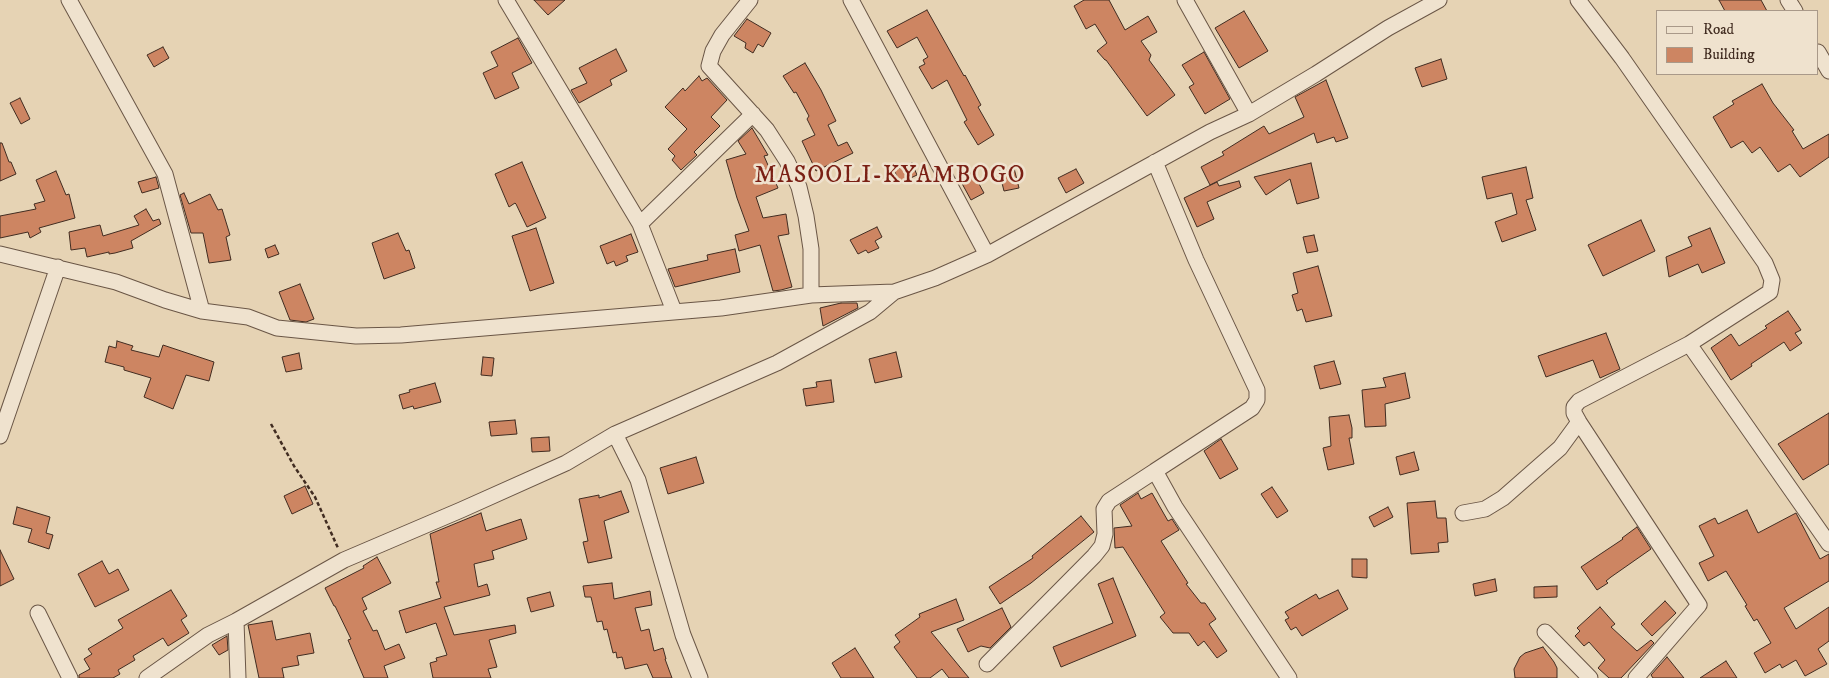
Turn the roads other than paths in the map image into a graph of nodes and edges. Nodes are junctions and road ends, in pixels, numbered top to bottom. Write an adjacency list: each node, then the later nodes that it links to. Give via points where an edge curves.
1 (69, 0): 19 (street, via 165,174)
2 (506, 0): 13 (street)
3 (750, 0): 10 (street, via 722,35 709,66)
4 (851, 0): 15 (street)
5 (1185, 0): 11 (street)
6 (1439, 0): 11 (street)
7 (1578, 0): 21 (street, via 1622,58 1770,273 1770,292)
8 (1819, 54): 9 (street)
9 (1829, 72)
10 (754, 114): 13 (street); 18 (street, via 777,146 799,187 811,249)
11 (1249, 114): 12 (street)
12 (1155, 162): 15 (street); 25 (street, via 1196,260 1257,390 1257,400 1252,408)
13 (640, 224): 20 (street)
14 (0, 254): 16 (street)
15 (987, 255): 17 (street)
16 (58, 267): 19 (street, via 116,282); 24 (street)
17 (894, 292): 18 (street); 23 (street, via 870,312 777,363)
18 (810, 295): 20 (street, via 721,308)
19 (202, 311): 20 (street, via 248,317 277,328 356,336 401,335)
20 (674, 311)
21 (1689, 344): 22 (street, via 1579,401 1574,407); 27 (street)
22 (1578, 422): 26 (street, via 1560,448 1503,498 1485,509); 38 (street, via 1699,605)
23 (615, 434): 29 (street, via 566,463 344,560); 35 (street, via 638,480 683,635)
24 (0, 436)
25 (1155, 471): 31 (street, via 1109,501 1104,509 1102,546); 36 (street, via 1175,507)
26 (1463, 513)
27 (1829, 544)
28 (38, 613): 32 (street)
29 (236, 621): 33 (street, via 208,635); 34 (street)
30 (1545, 632): 37 (street)
31 (987, 664)
32 (70, 678)
33 (147, 678)
34 (238, 678)
35 (700, 678)
36 (1289, 678)
37 (1590, 678)
38 (1636, 678)

